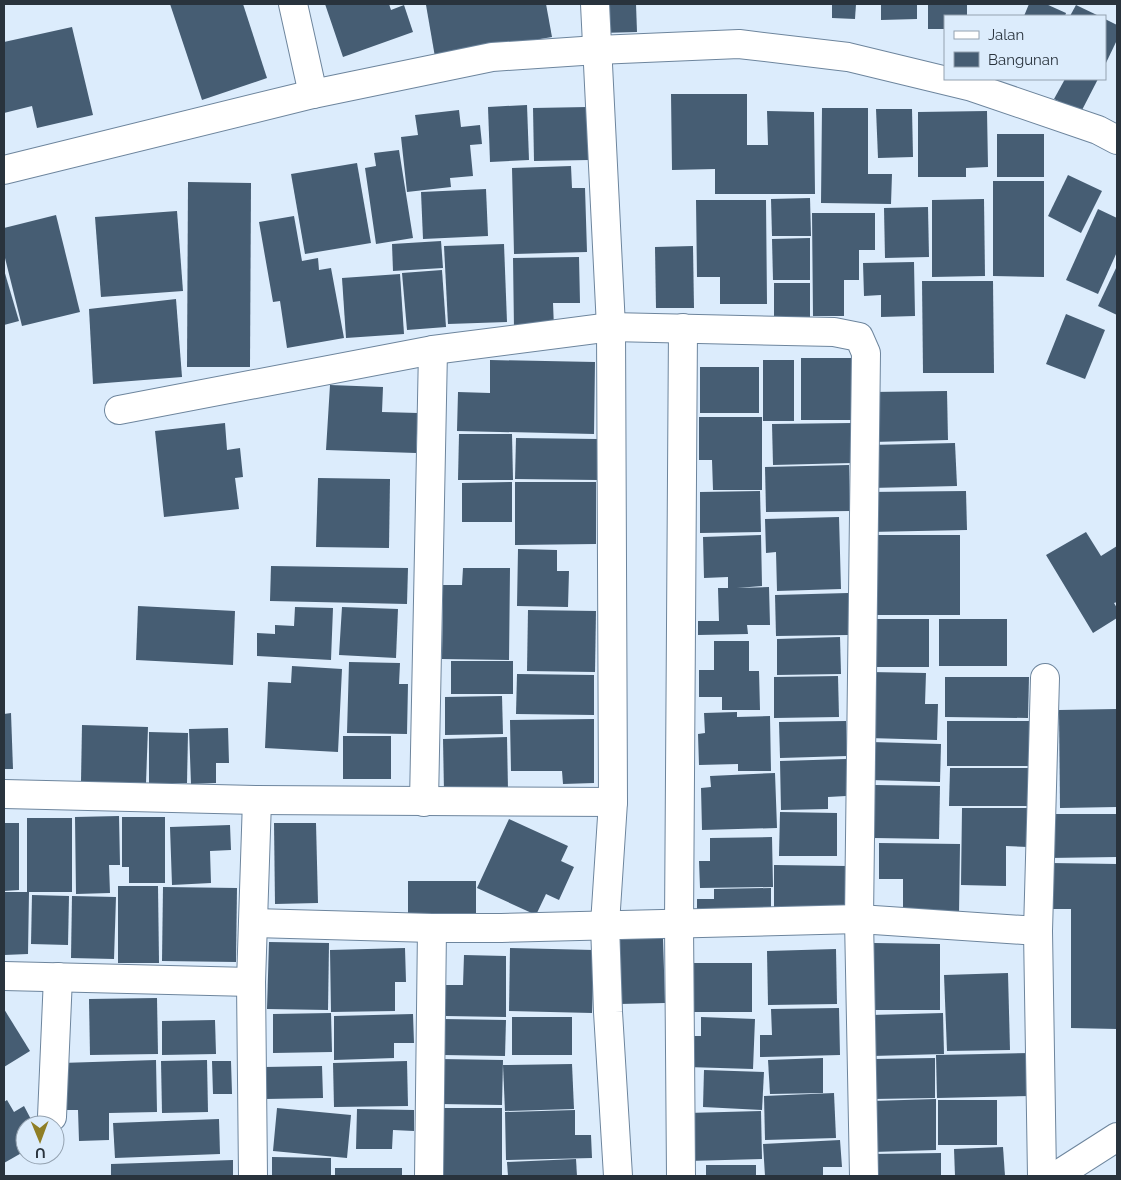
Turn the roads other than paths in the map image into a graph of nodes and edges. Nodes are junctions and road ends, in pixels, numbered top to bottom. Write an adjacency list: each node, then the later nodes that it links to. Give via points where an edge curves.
1 (293, 4): 4 (street)
2 (595, 4): 3 (street)
3 (597, 50): 4 (street, via 492,57); 5 (street, via 739,44 848,57 972,87 1098,130); 7 (street)
4 (313, 94): 6 (street)
5 (1117, 140)
6 (4, 170)
7 (611, 327): 8 (street); 9 (street); 15 (street)
8 (683, 328): 16 (street, via 834,332 859,336 866,354); 19 (street)
9 (433, 350): 10 (street); 14 (street)
10 (119, 410)
11 (1045, 678): 21 (street)
12 (4, 794): 13 (street)
13 (257, 800): 14 (street); 17 (street)
14 (424, 802): 15 (street)
15 (613, 802): 18 (street)
16 (859, 919): 19 (street); 21 (street); 31 (street)
17 (253, 923): 20 (street); 24 (street)
18 (605, 924): 19 (street); 20 (street); 29 (street)
19 (679, 924): 30 (street)
20 (432, 928): 28 (street)
21 (1038, 932): 32 (street)
22 (4, 976): 23 (street)
23 (58, 978): 24 (street); 25 (street)
24 (251, 982): 27 (street)
25 (52, 1115)
26 (1117, 1137): 33 (street)
27 (252, 1176)
28 (429, 1176)
29 (618, 1176)
30 (681, 1176)
31 (864, 1176)
32 (1042, 1176)
33 (1056, 1176)

